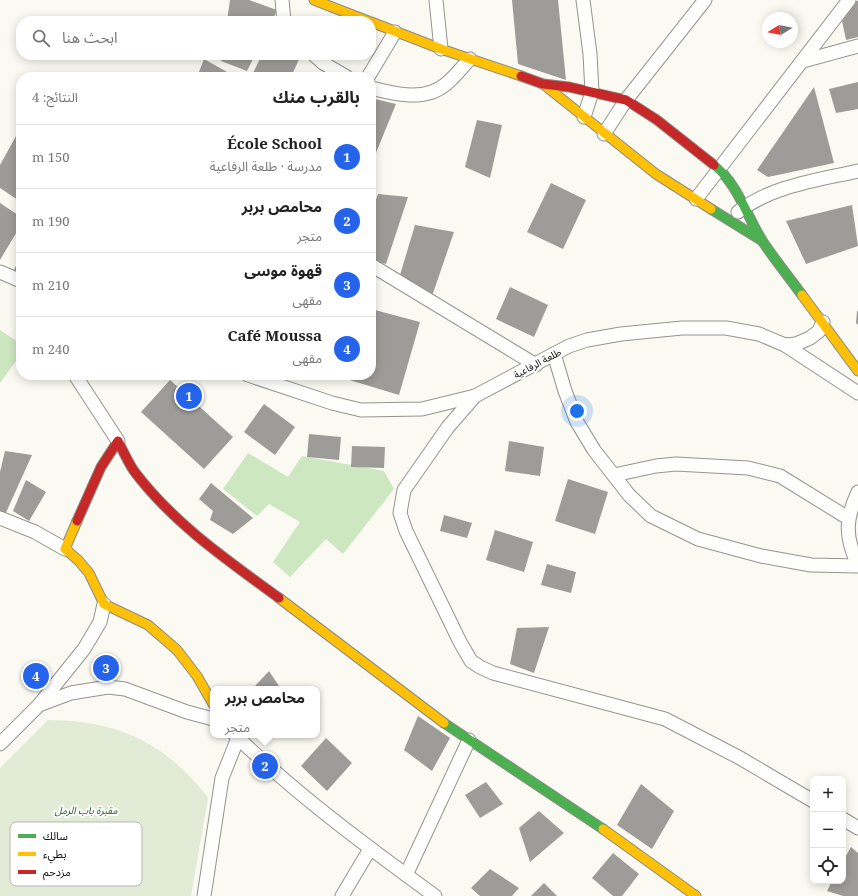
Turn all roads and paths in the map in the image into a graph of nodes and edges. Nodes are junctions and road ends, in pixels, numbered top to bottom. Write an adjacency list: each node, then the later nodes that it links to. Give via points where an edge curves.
1 (282, 0): 7 (street)
2 (314, 0): 8 (street)
3 (436, 0): 12 (street)
4 (583, 0): 20 (street)
5 (705, 0): 21 (street)
6 (849, 0): 15 (street)
7 (284, 16)
8 (355, 16)
9 (376, 24): 10 (street)
10 (395, 32): 12 (street); 17 (street)
11 (858, 46): 15 (street)
12 (441, 49): 13 (street)
13 (470, 59): 18 (street); 19 (street, via 446,85 431,93 399,95)
14 (320, 60): 16 (street)
15 (803, 61): 24 (street)
16 (338, 72)
17 (371, 72)
18 (543, 84): 20 (street); 22 (street)
19 (376, 89)
20 (592, 92): 21 (street); 22 (street)
21 (626, 100): 23 (street); 24 (street, via 657,120)
22 (584, 117): 23 (street)
23 (604, 134): 26 (street, via 656,174)
24 (720, 170): 26 (street); 27 (street)
25 (858, 171): 27 (street, via 786,188 766,195)
26 (696, 199): 28 (street)
27 (745, 207): 28 (street); 29 (street)
28 (729, 220): 29 (street)
29 (763, 242): 33 (street)
30 (376, 268): 36 (street)
31 (0, 272): 32 (street)
32 (16, 279)
33 (823, 322): 34 (street, via 810,338 796,344); 37 (street)
34 (785, 345): 35 (street, طلعة الرفاعية, via 759,334 726,328 682,328 601,338 569,346); 40 (street, طلعة الرفاعية)
35 (554, 354): 36 (street, طلعة الرفاعية); 43 (street, via 577,422 594,450)
36 (536, 364): 41 (street, طلعة الرفاعية)
37 (858, 371)
38 (78, 380): 42 (street)
39 (263, 380): 41 (street, طلعة الرفاعية, via 361,410 422,409)
40 (858, 393)
41 (475, 396): 57 (street, via 448,427 404,490 400,514 471,661 493,673 665,719 740,758)
42 (118, 441): 47 (street, via 101,467); 55 (street, via 134,470 175,517 196,536)
43 (614, 475): 46 (street, via 676,464 748,468 780,476); 48 (street, via 651,516 698,539 784,561 810,565)
44 (858, 492): 46 (street)
45 (0, 518): 47 (street, via 35,532)
46 (848, 518): 48 (street, via 850,548)
47 (65, 549): 49 (street, via 85,567 96,583)
48 (858, 566)
49 (104, 604): 50 (street, via 162,635 186,660); 51 (street, via 100,622 84,649)
50 (210, 698)
51 (39, 705): 52 (street, via 71,693 108,687 125,689); 56 (street)
52 (210, 718)
53 (235, 738): 62 (street, via 222,778)
54 (238, 738): 60 (street, via 292,788)
55 (469, 740): 61 (street); 65 (street, via 637,852)
56 (0, 744)
57 (810, 799)
58 (846, 821): 59 (street)
59 (858, 828)
60 (370, 849): 61 (street); 63 (street)
61 (406, 875): 64 (street)
62 (204, 896)
63 (342, 896)
64 (434, 896)
65 (696, 896)

